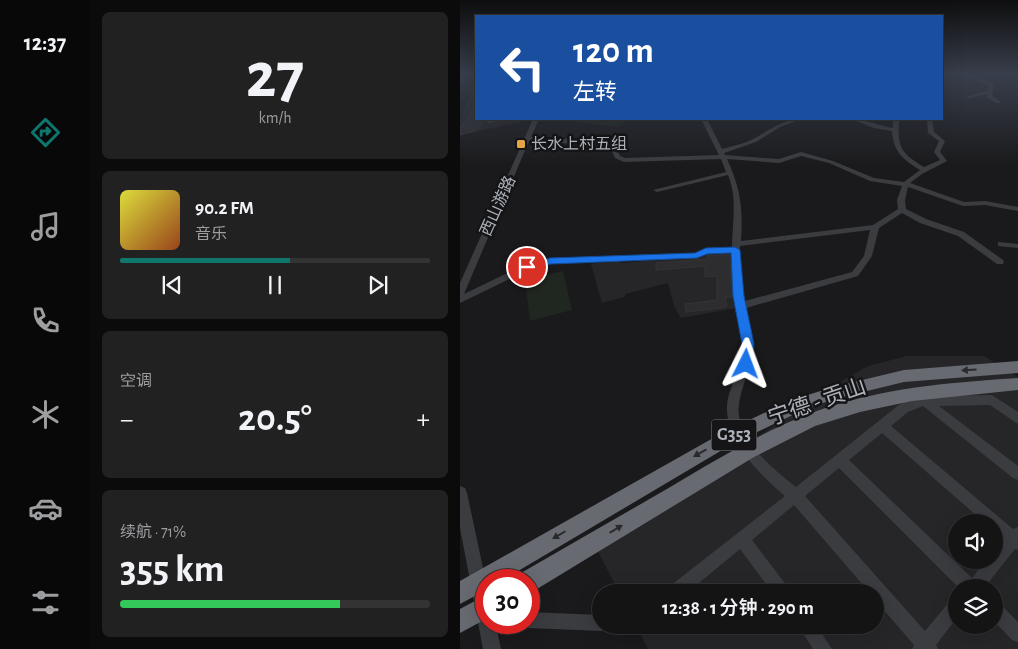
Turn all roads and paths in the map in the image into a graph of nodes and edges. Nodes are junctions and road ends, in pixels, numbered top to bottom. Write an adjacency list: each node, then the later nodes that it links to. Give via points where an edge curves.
1 (536, 120): 8 (street, 西山游路)
2 (704, 120): 9 (street)
3 (796, 120): 9 (street)
4 (857, 120): 7 (street)
5 (898, 120): 7 (street)
6 (930, 120): 10 (street, via 931,133 942,141 937,152 944,161)
7 (895, 130): 10 (street, via 900,154)
8 (527, 139): 9 (street, via 611,144 617,157 624,160); 21 (street, 西山游路)
9 (721, 155): 11 (street); 12 (street, via 779,161 800,154 831,162 872,180)
10 (923, 169): 12 (street, via 910,176)
11 (729, 173): 13 (street); 19 (street, via 738,199)
12 (906, 184): 14 (street, via 963,204 985,203); 15 (street)
13 (657, 190)
14 (1018, 209)
15 (902, 210): 16 (street); 20 (street, via 963,235)
16 (875, 227): 19 (street); 23 (street, via 868,256 856,274)
17 (1001, 244): 18 (street)
18 (1018, 246)
19 (736, 247): 22 (street, via 697,255 550,261 527,267); 23 (street)
20 (1000, 262)
21 (460, 294)
22 (460, 300)
23 (740, 306): 29 (street, via 748,344 733,414)
24 (1018, 367): 29 (highway, 宁德 - 贡山 / G353, one-way to 29, via 912,375 868,384 795,406)
25 (1018, 384): 30 (highway, 宁德 - 贡山 / G353, via 917,393 875,401 809,422)
26 (925, 401): 27 (street, via 992,400); 28 (street, via 904,408); 32 (street)
27 (1018, 419)
28 (882, 426): 31 (street); 35 (street)
29 (739, 432): 30 (street); 44 (highway, 宁德 - 贡山 / G353, one-way to 44)
30 (751, 450): 34 (street, via 769,475); 39 (highway, 宁德 - 贡山 / G353, one-way to 30)
31 (840, 460): 34 (street); 40 (street)
32 (1018, 474)
33 (460, 493): 44 (street)
34 (797, 495): 37 (street); 54 (street)
35 (984, 514)
36 (1003, 530): 38 (street)
37 (742, 539): 42 (street); 43 (street)
38 (1016, 539): 41 (street)
39 (540, 575)
40 (963, 579)
41 (980, 579)
42 (686, 584)
43 (776, 584)
44 (469, 588)
45 (475, 617): 49 (highway)
46 (948, 618): 54 (street)
47 (1003, 619): 53 (street)
48 (540, 620): 50 (street)
49 (460, 622)
50 (592, 623)
51 (490, 634): 55 (street)
52 (812, 634): 56 (street)
53 (1018, 634)
54 (925, 648)
55 (492, 649)
56 (823, 649)

